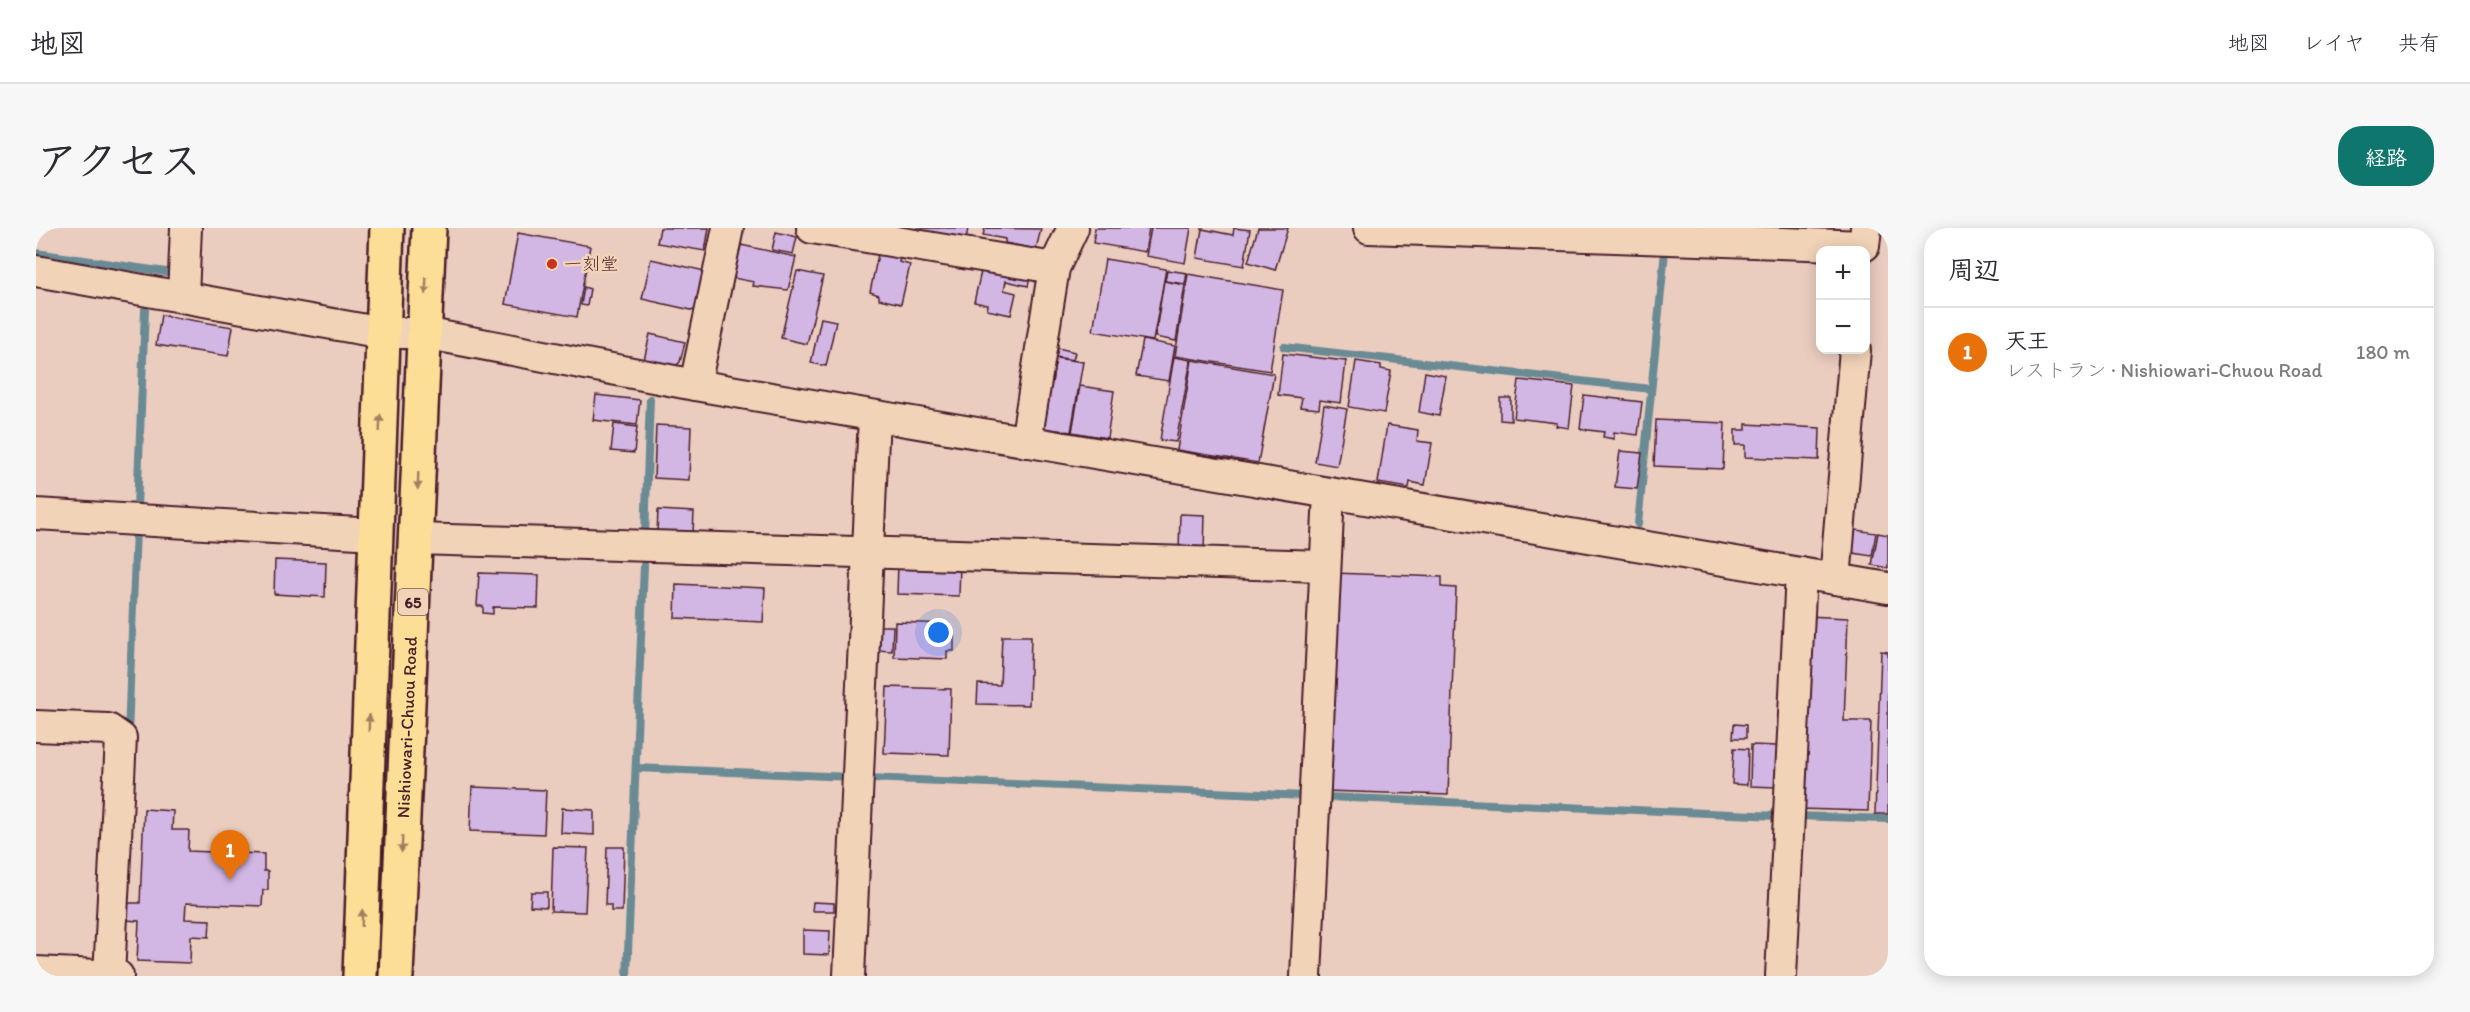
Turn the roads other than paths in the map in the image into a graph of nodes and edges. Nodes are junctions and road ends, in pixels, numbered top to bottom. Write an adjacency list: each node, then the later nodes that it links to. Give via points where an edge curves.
1 (186, 228): 11 (street)
2 (387, 228): 12 (main road, Nishiowari-Chuou Road / 65)
3 (429, 228): 13 (main road, Nishiowari-Chuou Road / 65, one-way to 13)
4 (728, 228): 15 (street)
5 (812, 228): 9 (street)
6 (1073, 228): 9 (street)
7 (1370, 228): 8 (street)
8 (1870, 243)
9 (1054, 268): 17 (street)
10 (36, 271): 11 (street)
11 (183, 296): 12 (street)
12 (383, 333): 13 (street); 20 (main road, Nishiowari-Chuou Road / 65, one-way to 12)
13 (424, 333): 15 (street); 21 (main road, Nishiowari-Chuou Road / 65, one-way to 21)
14 (1855, 354): 25 (street)
15 (695, 386): 16 (street)
16 (874, 416): 17 (street); 22 (street)
17 (1026, 442): 18 (street)
18 (1329, 493): 23 (street); 24 (street)
19 (36, 514): 20 (street)
20 (375, 534): 31 (main road, Nishiowari-Chuou Road / 65, one-way to 20)
21 (416, 539): 22 (street); 32 (main road, Nishiowari-Chuou Road / 65, one-way to 32)
22 (867, 551): 23 (street); 33 (street)
23 (1325, 566): 34 (street)
24 (1801, 573): 25 (street); 35 (street)
25 (1834, 579): 26 (street)
26 (1888, 588)
27 (36, 726): 29 (street, via 108,729 121,738)
28 (36, 972): 29 (street)
29 (109, 976): 30 (street)
30 (118, 976)
31 (360, 976)
32 (396, 976)
33 (849, 976)
34 (1306, 976)
35 (1781, 976)

